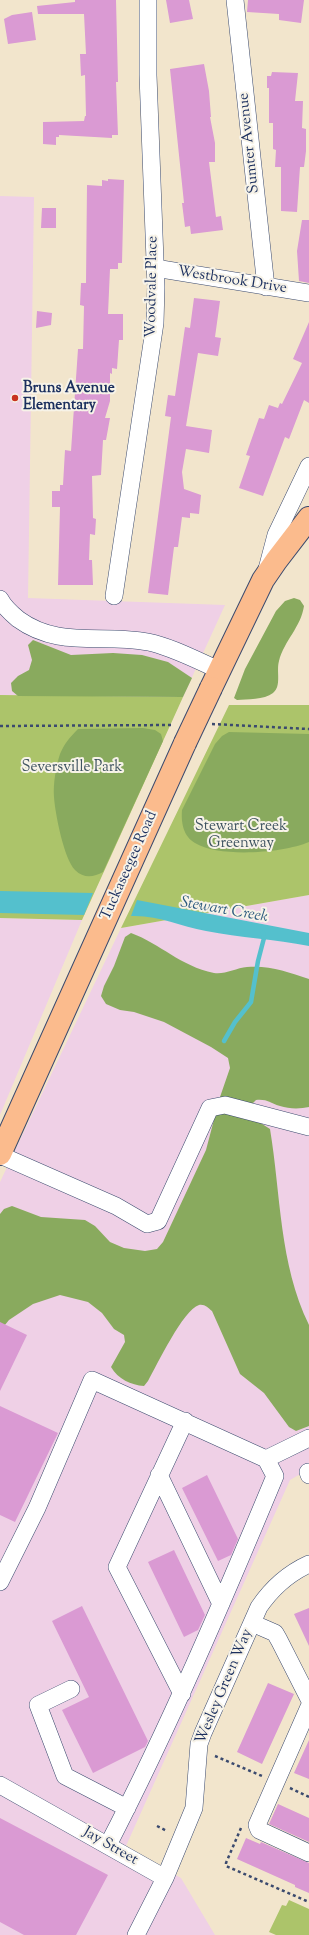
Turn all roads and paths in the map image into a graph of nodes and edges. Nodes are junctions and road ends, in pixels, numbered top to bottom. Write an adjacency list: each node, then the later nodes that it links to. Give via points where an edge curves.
1 (148, 0): 3 (street, Woodvale Place)
2 (235, 0): 4 (street, Sumter Avenue)
3 (154, 268): 4 (street, Westbrook Drive); 9 (street, Woodvale Place, via 156,287 153,342)
4 (266, 287): 5 (street, Westbrook Drive)
5 (309, 293)
6 (309, 466): 8 (street, via 276,535)
7 (309, 518): 8 (main road, Tuckaseegee Road)
8 (263, 580): 11 (main road, Tuckaseegee Road)
9 (114, 596)
10 (0, 599): 11 (street, via 13,614 46,634 64,638 125,638 150,642)
11 (215, 679): 15 (main road, Tuckaseegee Road, bridge)
12 (204, 724): 14 (path)
13 (0, 726): 15 (path)
14 (309, 729)
15 (181, 734): 17 (main road, Tuckaseegee Road)
16 (309, 1127): 17 (street, via 225,1105 210,1108 158,1221 147,1224 116,1206)
17 (0, 1155)
18 (185, 1421): 20 (street); 21 (street); 23 (street, via 92,1380 37,1508)
19 (309, 1438): 20 (street)
20 (266, 1459): 24 (street, via 275,1476)
21 (160, 1475): 24 (street); 27 (street, via 117,1567)
22 (309, 1564): 25 (street, Wesley Green Way, via 287,1576 276,1586 259,1607)
23 (0, 1582)
24 (221, 1604): 27 (street)
25 (252, 1623): 28 (street, via 275,1633); 42 (street, Wesley Green Way, via 203,1732 199,1744 194,1808)
26 (71, 1689): 36 (street, via 38,1705 65,1776)
27 (182, 1694): 36 (street)
28 (309, 1699)
29 (309, 1707): 30 (street)
30 (305, 1727): 41 (street, via 257,1828)
31 (215, 1756): 32 (path)
32 (262, 1777)
33 (0, 1785): 40 (street, Jay Street)
34 (289, 1788): 35 (path)
35 (309, 1797)
36 (127, 1808): 40 (street)
37 (157, 1826): 39 (path)
38 (242, 1826): 43 (path, via 226,1866)
39 (168, 1831)
40 (108, 1845): 42 (street, Jay Street)
41 (309, 1853)
42 (165, 1878): 44 (street)
43 (309, 1902)
44 (136, 1935)

